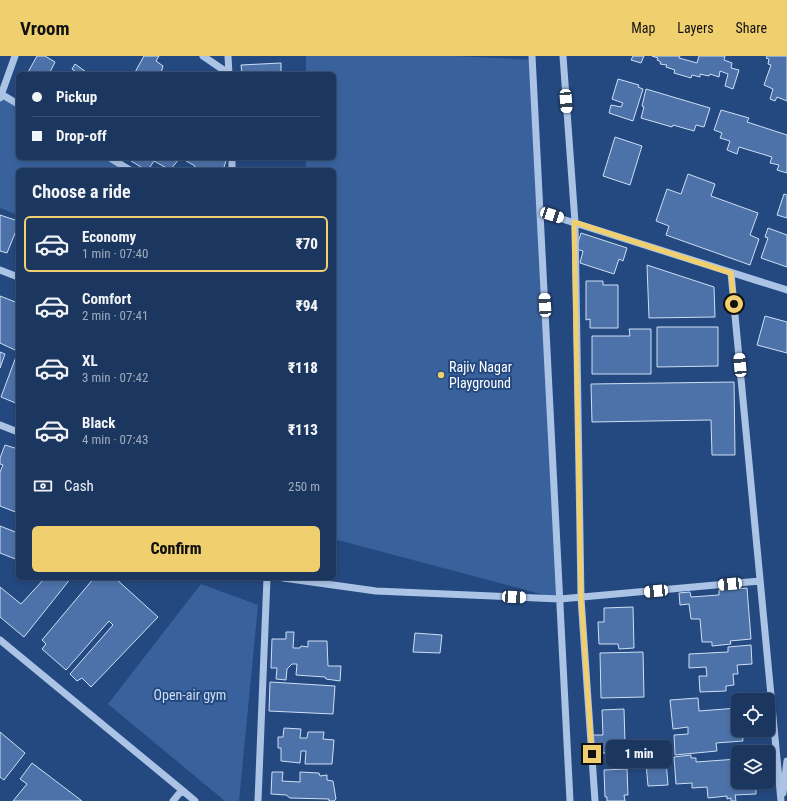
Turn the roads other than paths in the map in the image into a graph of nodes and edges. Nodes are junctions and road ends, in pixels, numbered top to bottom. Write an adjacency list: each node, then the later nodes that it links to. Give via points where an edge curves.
1 (15, 56): 8 (street)
2 (203, 56): 6 (street)
3 (228, 56): 7 (street)
4 (532, 56): 12 (street)
5 (563, 56): 13 (street)
6 (227, 72)
7 (228, 72)
8 (1, 96): 9 (street)
9 (16, 103)
10 (113, 160): 11 (street)
11 (127, 168)
12 (540, 212): 13 (street); 24 (street)
13 (574, 222): 15 (street); 23 (street)
14 (0, 270): 16 (street)
15 (731, 273): 17 (street); 22 (street)
16 (16, 277)
17 (787, 290)
18 (0, 425): 19 (street)
19 (16, 431)
20 (267, 580): 30 (street)
21 (297, 580): 24 (street, via 376,591)
22 (760, 581): 23 (street); 33 (street)
23 (581, 598): 24 (street); 32 (street)
24 (560, 600): 31 (street)
25 (0, 640): 27 (street)
26 (787, 761): 33 (street)
27 (182, 790): 28 (street); 29 (street)
28 (173, 801)
29 (195, 801)
30 (258, 801)
31 (570, 801)
32 (595, 801)
33 (781, 801)

